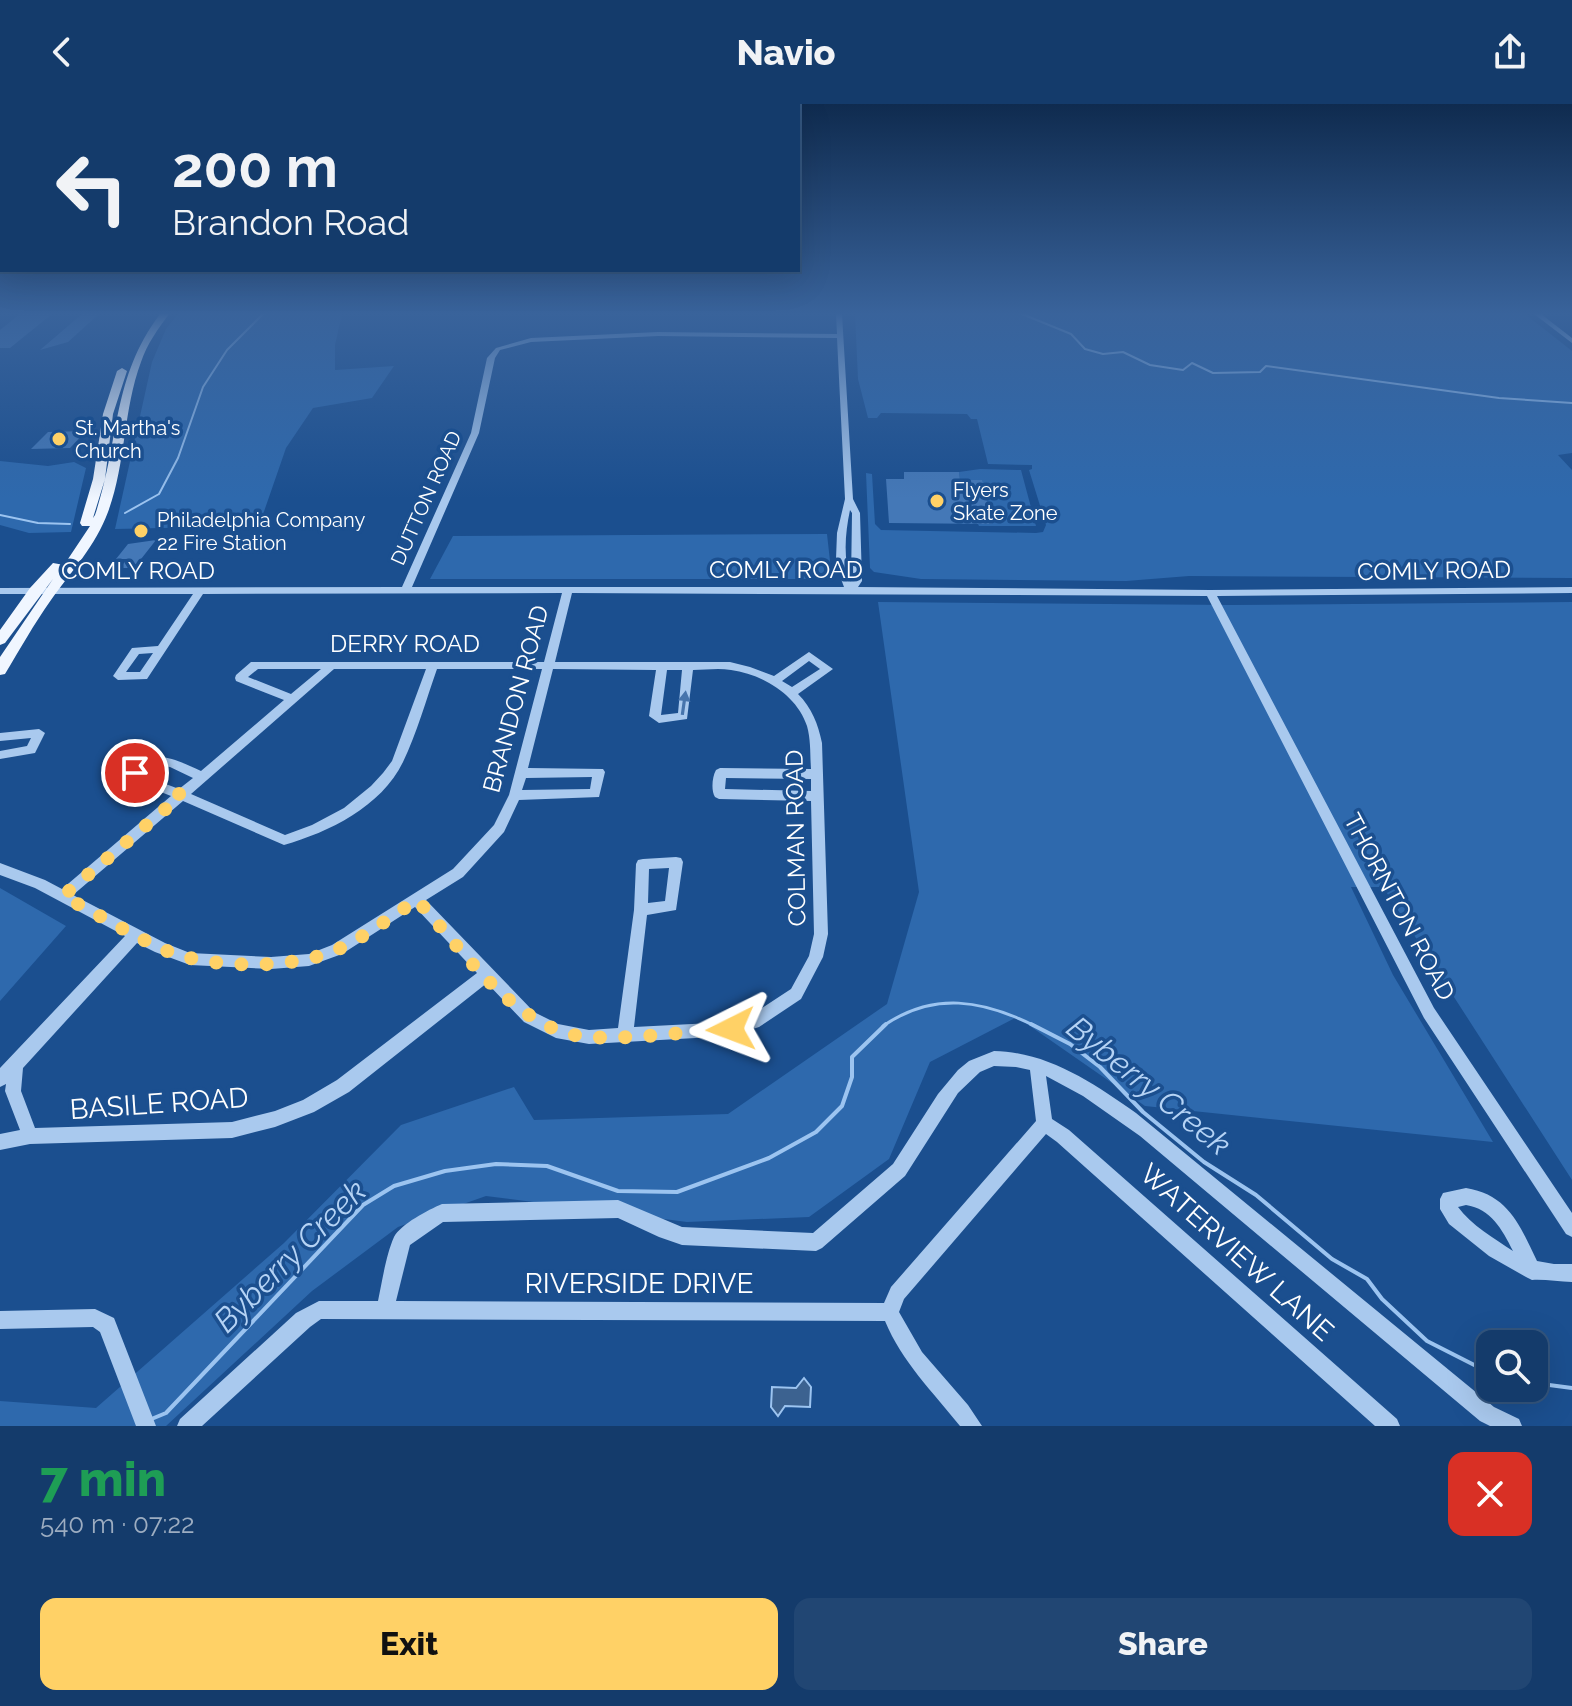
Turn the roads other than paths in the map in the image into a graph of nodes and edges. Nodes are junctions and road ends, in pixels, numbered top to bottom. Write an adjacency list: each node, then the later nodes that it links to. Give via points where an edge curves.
1 (121, 376): 6 (main road)
2 (131, 376): 5 (main road)
3 (489, 376): 8 (street, DUTTON ROAD, via 475,433)
4 (842, 376): 9 (street, via 849,499 842,535 844,580)
5 (117, 451): 6 (main road); 13 (main road, via 100,517)
6 (102, 453): 12 (main road, via 85,524)
7 (568, 589): 8 (street, COMLY ROAD); 9 (street, COMLY ROAD); 19 (street, BRANDON ROAD)
8 (406, 590): 14 (street, COMLY ROAD)
9 (851, 590): 15 (street, COMLY ROAD)
10 (1572, 590): 15 (street, COMLY ROAD)
11 (0, 591): 12 (street, COMLY ROAD)
12 (35, 591): 13 (street, COMLY ROAD); 16 (main road)
13 (51, 591): 14 (street, COMLY ROAD); 23 (main road)
14 (200, 591): 17 (street)
15 (1210, 593): 48 (street, THORNTON ROAD, via 1429,1013)
16 (0, 640)
17 (161, 649)
18 (433, 666): 19 (street, DERRY ROAD); 21 (street, DERRY ROAD); 32 (street, via 389,775 355,807 301,836 284,840)
19 (549, 666): 20 (street, DERRY ROAD); 29 (street, BRANDON ROAD)
20 (662, 666): 22 (street, DERRY ROAD); 22 (street, one-way to 22, via 655,716 659,719 683,716)
21 (330, 667): 26 (street); 26 (street, DERRY ROAD, via 255,665 240,678)
22 (688, 667): 24 (street, DERRY ROAD, via 730,666)
23 (0, 670)
24 (775, 681): 25 (street, COLMAN ROAD); 25 (street, via 809,656 828,669)
25 (793, 692): 30 (street, COLMAN ROAD, via 814,727)
26 (293, 699): 31 (street)
27 (0, 737): 28 (street, via 39,733 31,750)
28 (0, 755)
29 (521, 773): 33 (street, BRANDON ROAD); 33 (street, via 599,772 595,794)
30 (816, 774): 34 (street, COLMAN ROAD); 34 (street, via 720,773 719,794)
31 (202, 777): 32 (street); 32 (street, via 161,759 135,773)
32 (182, 795): 36 (street)
33 (515, 795): 37 (street, BRANDON ROAD, via 481,850)
34 (816, 796): 41 (street, COLMAN ROAD, via 821,934 816,957 796,994 765,1017 731,1029)
35 (0, 869): 36 (street, BRANDON ROAD)
36 (63, 896): 39 (street, BRANDON ROAD)
37 (417, 900): 39 (street, BRANDON ROAD, via 337,950 309,960 190,959); 40 (street, COLMAN ROAD)
38 (641, 910): 41 (street)
39 (136, 934): 42 (street)
40 (486, 975): 41 (street, COLMAN ROAD, via 529,1017 556,1031 589,1037); 46 (street, BASILE ROAD, via 343,1086 275,1119 232,1130)
41 (625, 1035)
42 (15, 1065): 44 (street); 46 (street, via 13,1091)
43 (1037, 1067): 45 (street); 51 (street, via 1001,1060 973,1068 932,1114 895,1174 816,1242 669,1234 618,1209 454,1211 428,1220 402,1240); 60 (street, via 1090,1090 1146,1130 1487,1414)
44 (0, 1079)
45 (1044, 1124): 52 (street, via 897,1293); 59 (street, WATERVIEW LANE)
46 (30, 1136): 47 (street, BASILE ROAD)
47 (0, 1142)
48 (1572, 1228)
49 (1532, 1271): 49 (street, via 1499,1209 1483,1199 1449,1199 1455,1218); 50 (street)
50 (1572, 1273)
51 (385, 1308): 52 (street, RIVERSIDE DRIVE); 56 (street, RIVERSIDE DRIVE, via 311,1313)
52 (890, 1312): 54 (street, via 909,1353)
53 (0, 1320): 55 (street, via 103,1321)
54 (959, 1409): 57 (street); 58 (street)
55 (143, 1418)
56 (187, 1426)
57 (972, 1426)
58 (984, 1426)
59 (1390, 1426)
60 (1512, 1426)

